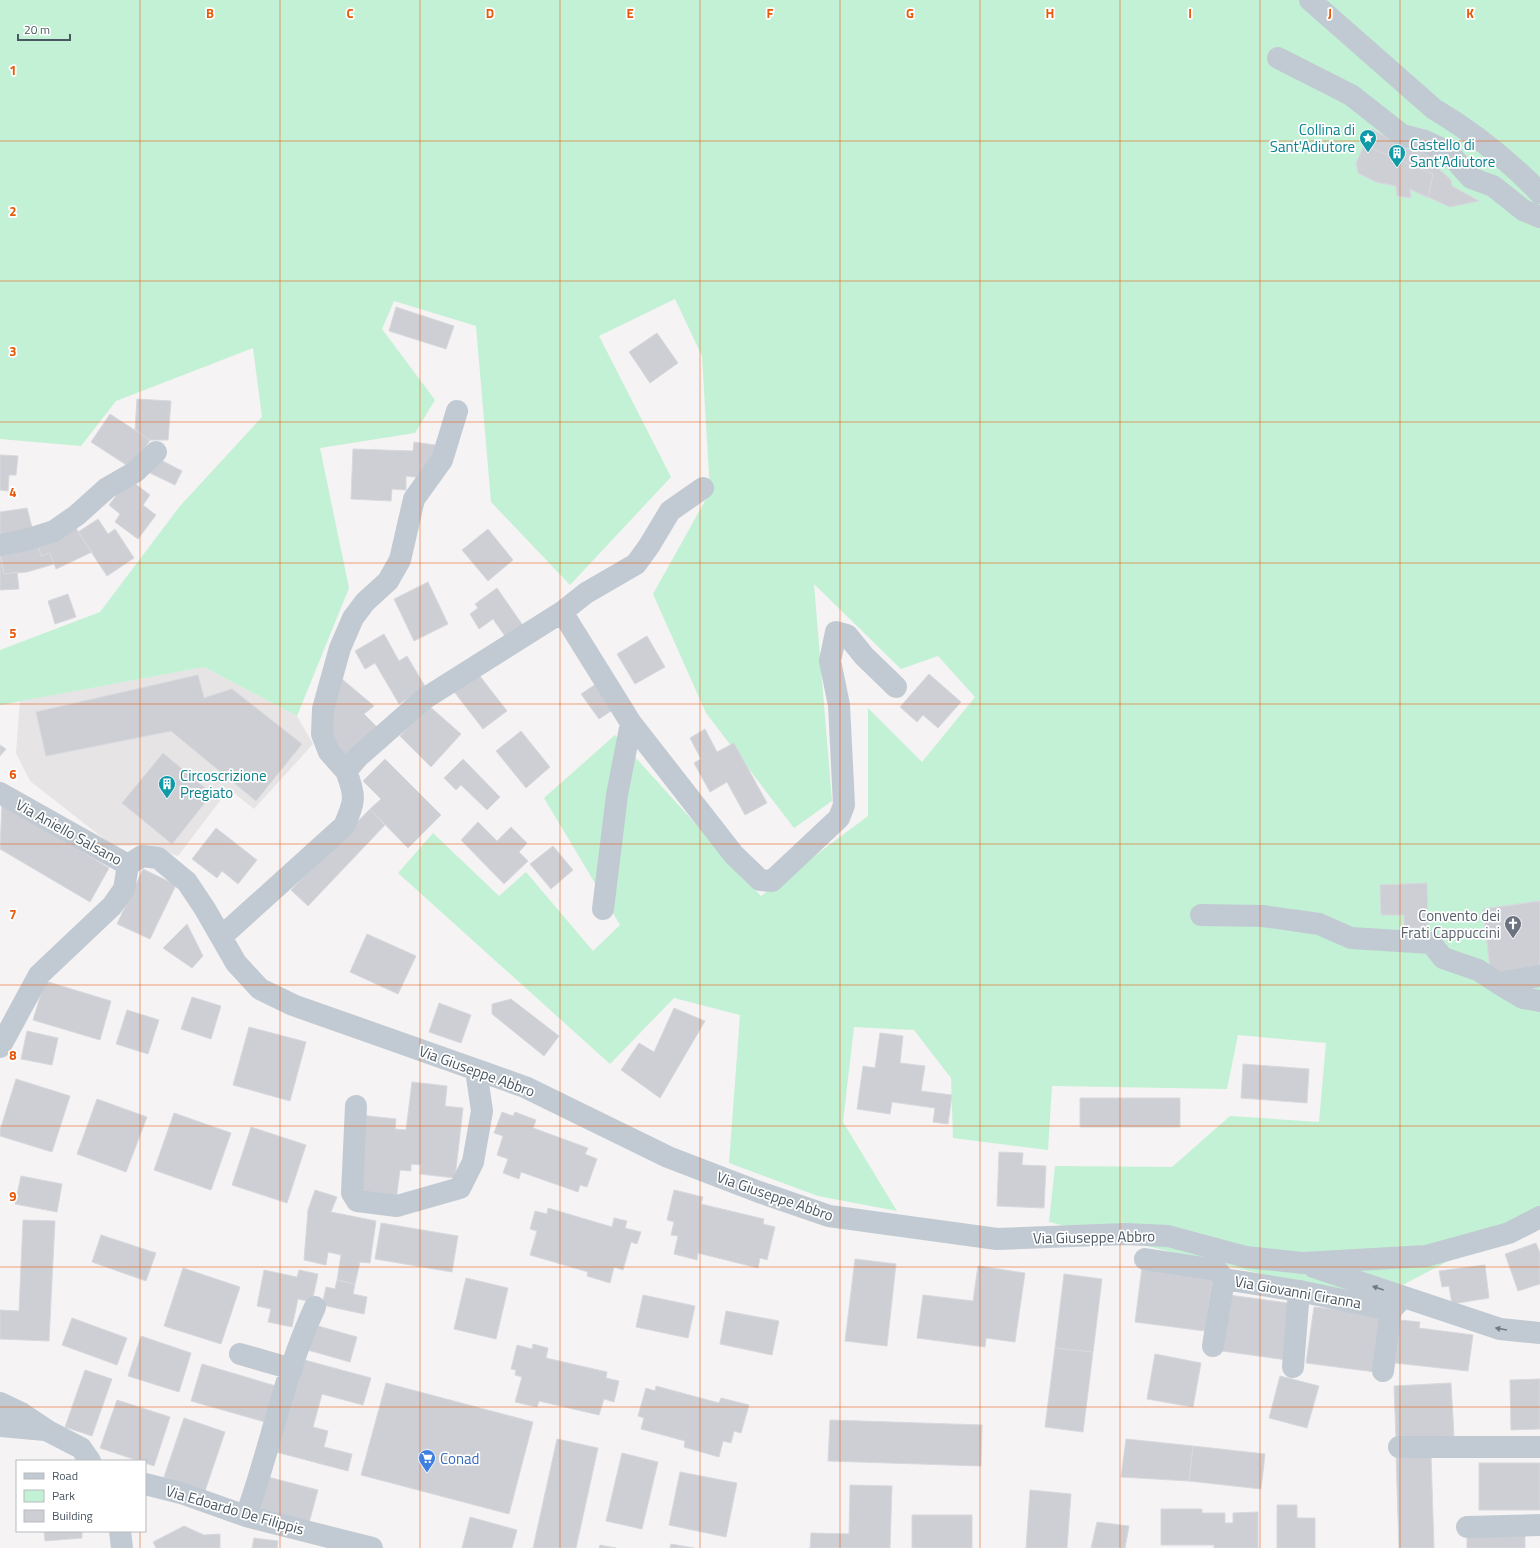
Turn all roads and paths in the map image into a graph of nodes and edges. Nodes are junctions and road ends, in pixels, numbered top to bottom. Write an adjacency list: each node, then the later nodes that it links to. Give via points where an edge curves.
1 (1310, 0): 3 (street, via 1434,109 1455,121 1509,163)
2 (1278, 58): 4 (street, via 1351,95 1402,135 1425,141 1448,152 1471,178 1493,186 1523,210)
3 (1540, 193)
4 (1540, 217)
5 (457, 412): 12 (street, via 442,460 414,499 400,560 388,581 365,602 353,618 340,648 323,709 322,734 329,752)
6 (156, 452): 8 (street, via 135,472 107,488 78,516 54,530 26,540)
7 (702, 488): 9 (street, via 670,511 636,564 586,593)
8 (0, 544)
9 (562, 612): 11 (street); 12 (street, via 424,699 358,757)
10 (896, 687): 11 (street, via 864,656 847,635 836,632 830,661 839,705 844,805 839,818 772,881 760,880 734,855)
11 (631, 723): 15 (street, via 617,794)
12 (346, 771): 17 (street, via 353,790 352,808 344,826)
13 (0, 793): 14 (street, Via Aniello Salsano)
14 (128, 865): 17 (street, Via Giuseppe Abbro, via 142,856 158,858 186,882); 21 (street, Via Aniello Salsano, via 124,889 112,906 39,975)
15 (603, 909)
16 (1200, 914): 19 (street, via 1263,916 1319,924 1351,938 1431,942 1444,958 1478,970)
17 (221, 937): 22 (street, Via Giuseppe Abbro, via 236,963 260,988 293,1006)
18 (1540, 976): 19 (street)
19 (1498, 983): 20 (street, via 1523,998)
20 (1540, 1002)
21 (0, 1048)
22 (476, 1070): 23 (street, via 482,1111 473,1162 460,1188 397,1206 357,1201 352,1193); 26 (street, Via Giuseppe Abbro, via 525,1087 668,1157 829,1216 997,1239 1125,1234 1168,1236 1246,1257)
23 (356, 1106)
24 (1540, 1217): 26 (street, Via Giuseppe Abbro, via 1509,1233 1426,1256)
25 (1145, 1259): 27 (street, Via Giovanni Ciranna, via 1217,1270)
26 (1303, 1263): 29 (street, one-way to 26)
27 (1224, 1279): 28 (street, Via Giovanni Ciranna); 32 (street)
28 (1299, 1291): 29 (street, Via Giovanni Ciranna); 34 (street)
29 (1397, 1303): 31 (street, one-way to 29, via 1500,1329); 36 (street)
30 (315, 1307): 35 (street)
31 (1540, 1333)
32 (1213, 1346)
33 (240, 1354): 35 (street)
34 (1293, 1367)
35 (292, 1369): 44 (street, via 260,1478)
36 (1383, 1371)
37 (0, 1403): 39 (street)
38 (0, 1426): 39 (street)
39 (48, 1430): 42 (street, via 81,1448)
40 (1399, 1447): 41 (street)
41 (1540, 1447)
42 (89, 1460)
43 (147, 1488): 44 (street, Via Edoardo De Filippis, via 181,1493)
44 (246, 1516): 49 (street, Via Edoardo De Filippis)
45 (1540, 1525): 46 (street)
46 (1467, 1527)
47 (120, 1532): 48 (street)
48 (122, 1548)
49 (372, 1548)

